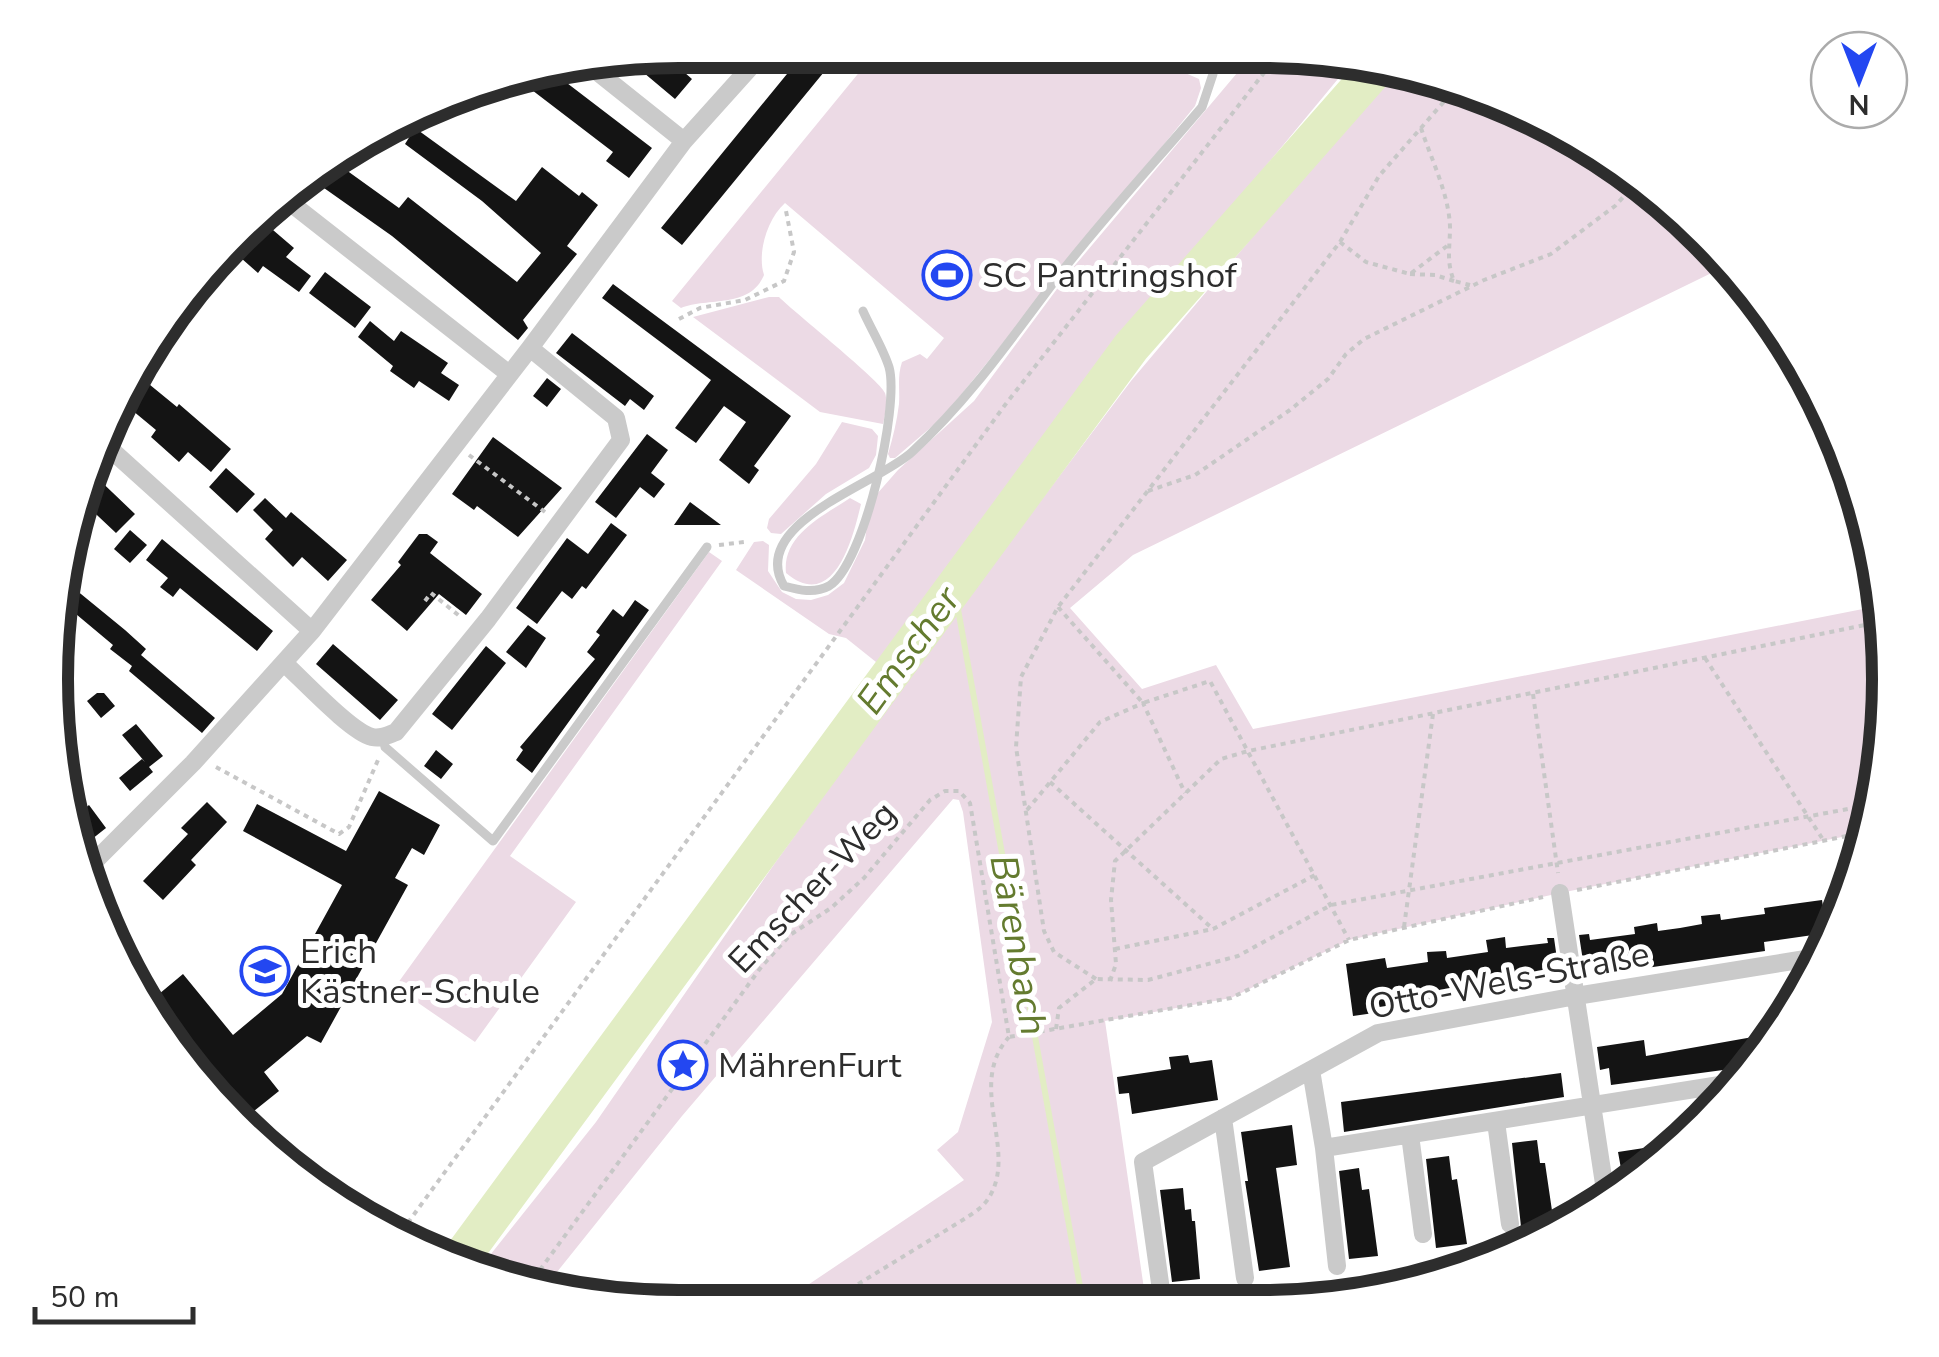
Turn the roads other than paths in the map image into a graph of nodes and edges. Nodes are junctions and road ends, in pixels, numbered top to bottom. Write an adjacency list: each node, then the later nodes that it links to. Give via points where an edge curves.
1 (750, 68): 4 (street)
2 (1212, 68): 10 (lane, via 1202,107 1066,266 999,357 909,456)
3 (599, 73): 4 (street)
4 (684, 141): 7 (street)
5 (293, 205): 8 (street)
6 (862, 310): 10 (lane, via 889,368 888,429)
7 (530, 348): 8 (street); 14 (street, via 616,418 622,432 618,448 479,631 396,732)
8 (509, 374): 12 (street)
9 (112, 451): 12 (street)
10 (878, 474): 10 (lane, via 787,536 776,558 784,586 808,592 830,586 851,562)
11 (706, 546): 14 (lane, via 493,841 385,747)
12 (312, 631): 13 (street)
13 (284, 663): 14 (street, via 356,729); 15 (street)
14 (383, 738)
15 (95, 861)
16 (1560, 893): 18 (street)
17 (1803, 959): 18 (street, Otto-Wels-Straße)
18 (1576, 996): 19 (street, Otto-Wels-Straße, via 1378,1033); 21 (street)
19 (1311, 1070): 22 (street, Otto-Wels-Straße); 25 (street)
20 (1716, 1086): 21 (street)
21 (1592, 1104): 23 (street); 26 (street)
22 (1223, 1118): 30 (street); 31 (street, Otto-Wels-Straße, via 1143,1162)
23 (1496, 1122): 24 (street); 27 (street)
24 (1410, 1135): 25 (street); 28 (street)
25 (1324, 1148): 29 (street)
26 (1604, 1184)
27 (1510, 1224)
28 (1423, 1234)
29 (1337, 1266)
30 (1245, 1278)
31 (1161, 1290)

